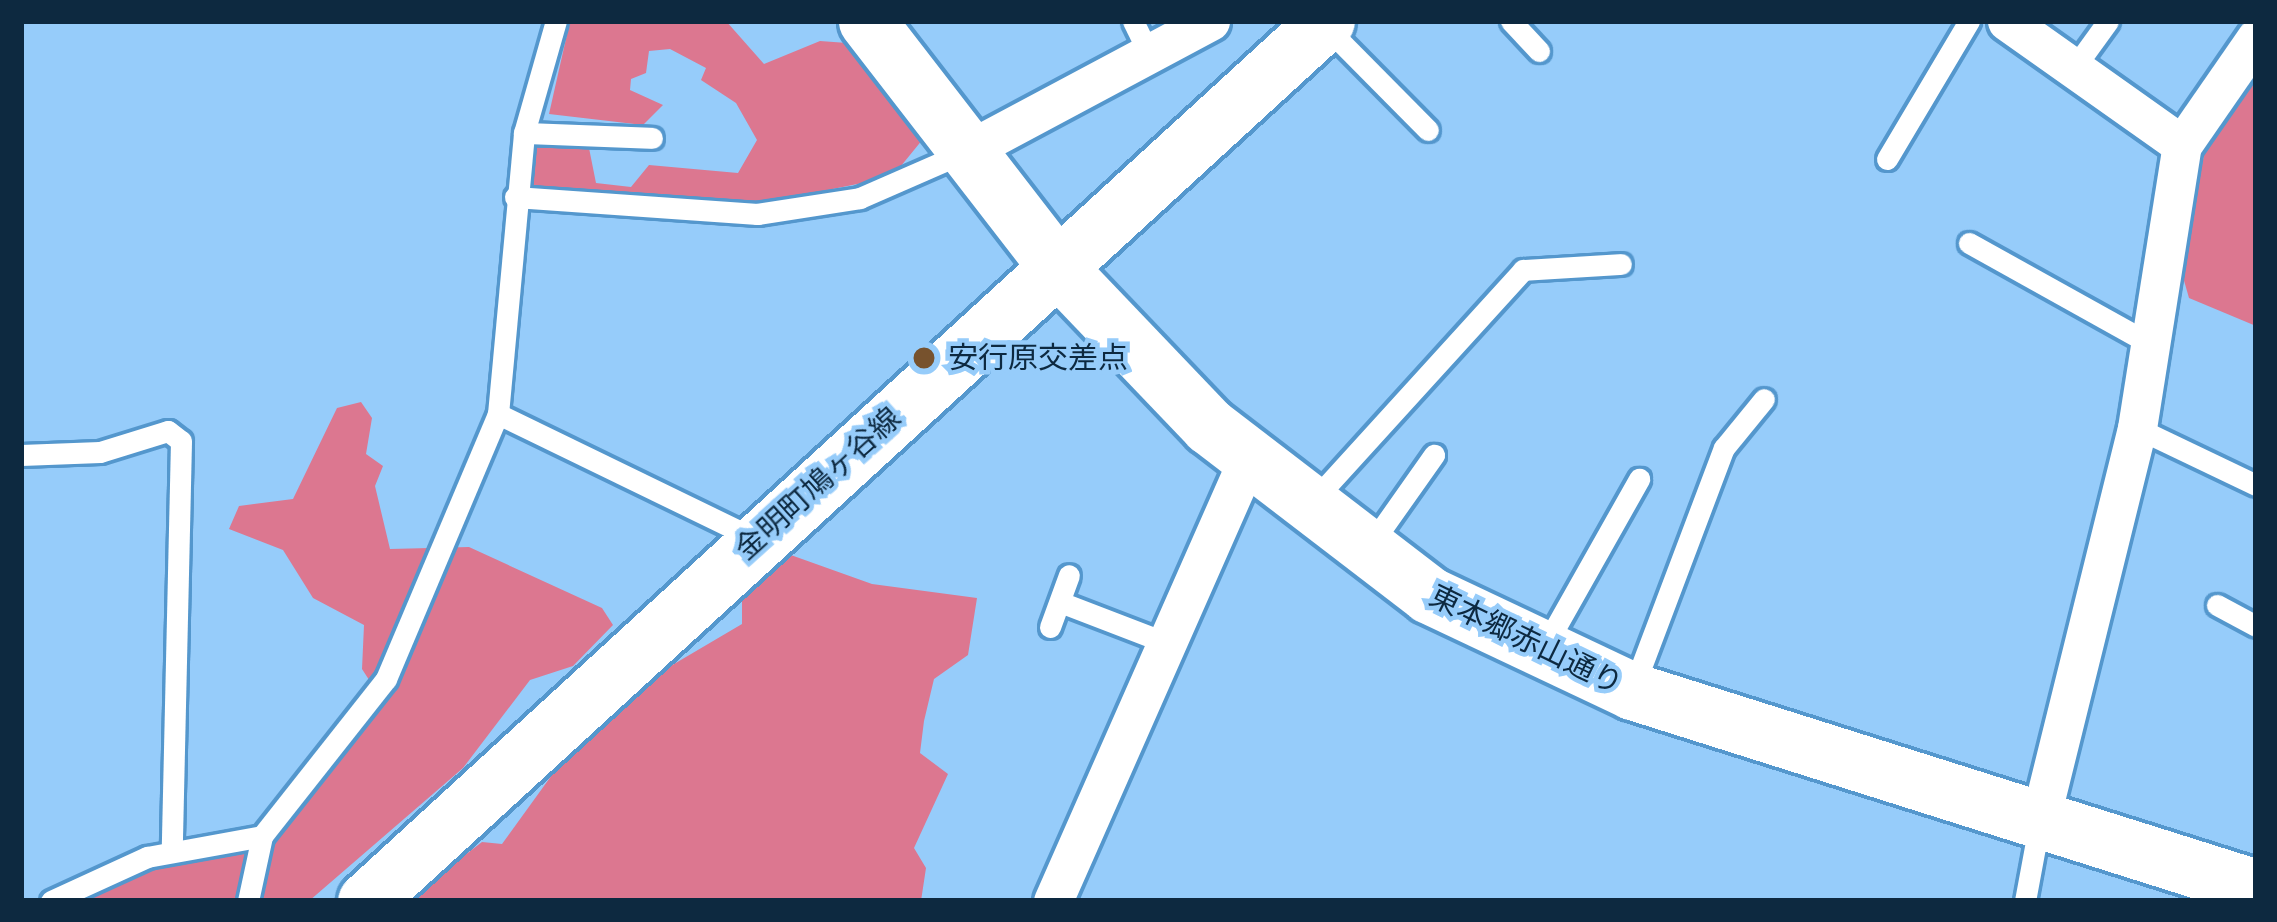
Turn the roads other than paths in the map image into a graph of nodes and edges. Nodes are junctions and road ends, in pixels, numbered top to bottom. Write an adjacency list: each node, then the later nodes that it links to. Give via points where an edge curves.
1 (556, 21): 14 (lane)
2 (867, 21): 17 (street, 東本郷赤山通り)
3 (1210, 21): 9 (street)
4 (1511, 21): 11 (lane)
5 (1969, 21): 18 (lane)
6 (2007, 21): 12 (street)
7 (2108, 21): 12 (lane)
8 (1324, 22): 13 (lane); 22 (street, 金明町鳩ヶ谷線)
9 (1141, 37): 17 (street)
10 (2256, 38): 16 (street)
11 (1539, 51)
12 (2074, 68): 16 (street)
13 (1428, 130)
14 (524, 133): 15 (lane); 19 (lane)
15 (652, 138)
16 (2182, 145): 23 (street)
17 (963, 153): 19 (lane, via 860,198 757,214); 22 (street, 東本郷赤山通り)
18 (1887, 159)
19 (515, 197): 25 (lane)
20 (1969, 243): 23 (lane)
21 (1621, 264): 32 (lane, via 1523,270)
22 (1057, 267): 29 (street, 東本郷赤山通り); 33 (street, 金明町鳩ヶ谷線)
23 (2149, 343): 26 (street)
24 (1764, 399): 42 (lane, via 1724,448)
25 (498, 415): 33 (lane); 44 (lane, via 386,679)
26 (2137, 428): 31 (lane); 43 (street)
27 (1434, 454): 34 (lane)
28 (21, 455): 45 (lane, via 100,452 168,430 181,441)
29 (1247, 461): 32 (street, 東本郷赤山通り); 40 (street)
30 (1640, 479): 41 (lane)
31 (2256, 485)
32 (1306, 508): 34 (street, 東本郷赤山通り)
33 (757, 540): 49 (street, 金明町鳩ヶ谷線)
34 (1365, 552): 41 (street, 東本郷赤山通り)
35 (1069, 575): 36 (lane)
36 (1060, 602): 39 (lane); 40 (lane)
37 (2217, 605): 38 (lane)
38 (2256, 626)
39 (1050, 627)
40 (1167, 643): 50 (street)
41 (1541, 652): 42 (street, 東本郷赤山通り)
42 (1632, 692): 43 (street, 東本郷赤山通り)
43 (2040, 820): 46 (street, 東本郷赤山通り); 51 (lane)
44 (262, 836): 45 (lane); 48 (lane)
45 (172, 852): 47 (lane)
46 (2251, 886)
47 (51, 901)
48 (248, 901)
49 (367, 901)
50 (1053, 901)
51 (2025, 901)

